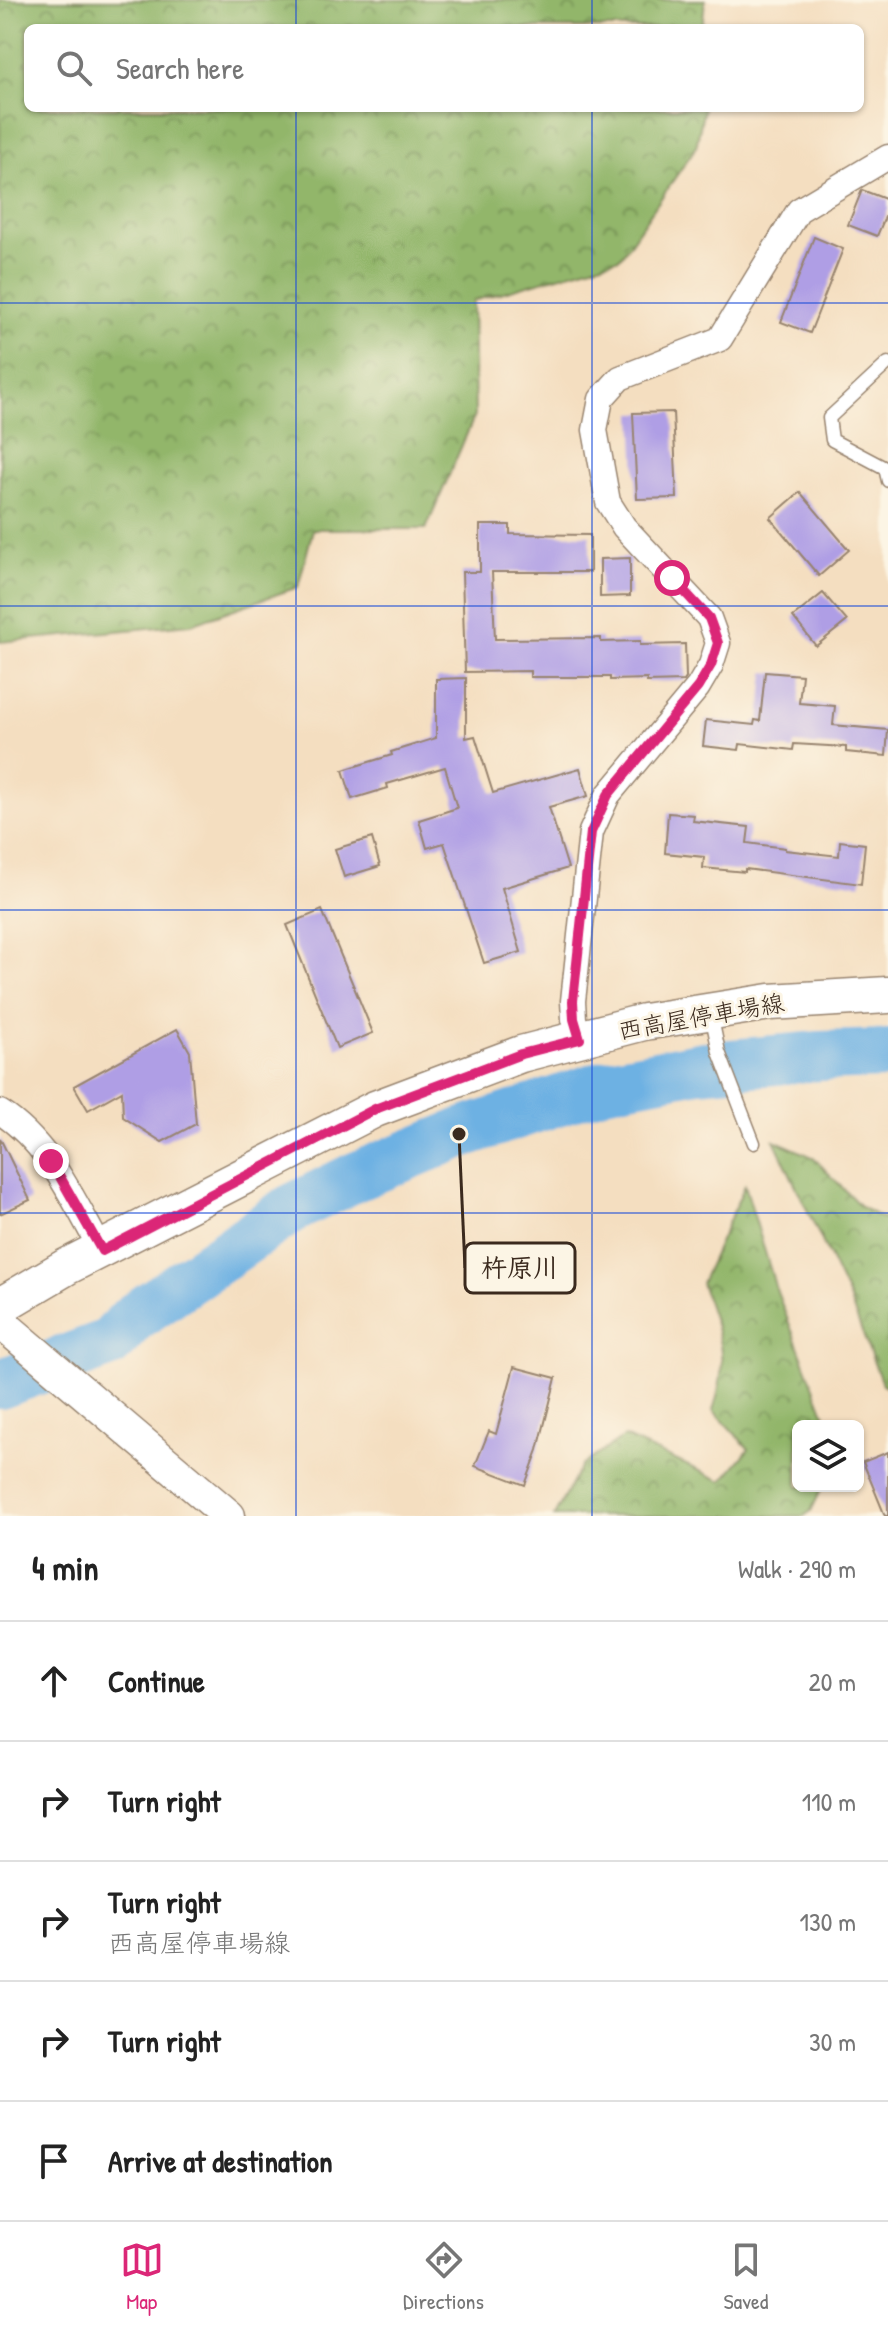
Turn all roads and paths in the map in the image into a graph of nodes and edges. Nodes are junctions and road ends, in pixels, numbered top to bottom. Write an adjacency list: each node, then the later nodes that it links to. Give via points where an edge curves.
1 (888, 157): 6 (street, via 799,210 720,339 620,378 601,399 595,430 608,502 624,527 709,618 718,643 698,687 608,795 591,832 573,1001)
2 (888, 363): 3 (lane, via 829,418 832,440 885,468)
3 (888, 481)
4 (888, 995): 5 (main road, 西高屋停車場線, via 770,1002)
5 (711, 1012): 6 (main road, 西高屋停車場線); 8 (lane, via 719,1052)
6 (580, 1039): 9 (main road, 西高屋停車場線, via 521,1054 375,1109)
7 (0, 1112): 9 (street, via 23,1127 51,1161)
8 (754, 1143)
9 (102, 1251): 10 (main road, 西高屋停車場線)
10 (0, 1306)
11 (0, 1322): 12 (street)
12 (229, 1516)

